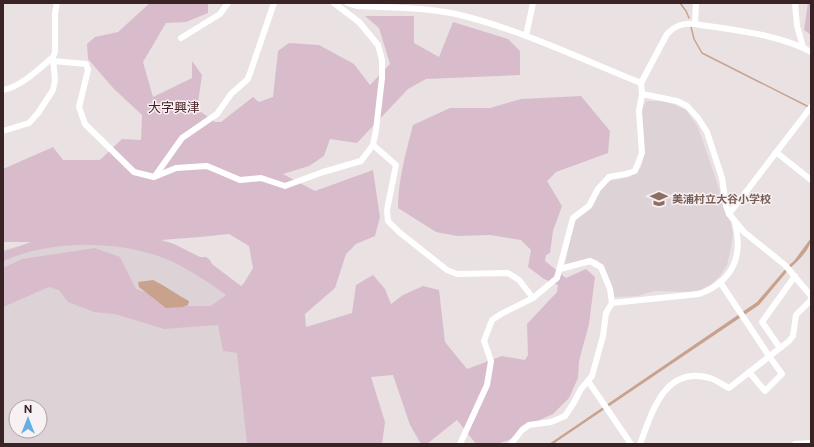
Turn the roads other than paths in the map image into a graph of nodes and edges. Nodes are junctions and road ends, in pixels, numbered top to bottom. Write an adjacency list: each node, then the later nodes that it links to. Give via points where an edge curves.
1 (57, 3): 14 (street, via 54,14)
2 (228, 3): 11 (street, via 220,14)
3 (274, 3): 22 (street, via 248,79 231,94 217,114 182,138)
4 (334, 3): 20 (street, via 359,22 378,45 382,60 382,78)
5 (347, 3): 10 (street, via 357,6 436,11 462,16)
6 (533, 3): 10 (street)
7 (696, 3): 9 (street)
8 (795, 3): 12 (street, via 797,26)
9 (695, 24): 12 (street, via 782,40); 15 (street, via 682,24 670,31)
10 (526, 36): 15 (street)
11 (181, 38)
12 (803, 48): 13 (street)
13 (811, 52)
14 (53, 59): 16 (street, via 17,85); 19 (street, via 53,90 38,114 29,123); 22 (street, via 86,64 88,70 79,107 84,124 134,172)
15 (640, 83): 17 (street)
16 (3, 90)
17 (642, 94): 24 (street, via 677,101 687,106 698,118 706,132 722,178); 26 (street, via 639,111 642,153 635,171 609,177 598,188 589,206 573,218)
18 (811, 107): 21 (street)
19 (3, 132)
20 (373, 145): 22 (street, via 361,161 285,186 260,178 240,180 207,166 176,168); 30 (street, via 396,165 387,210 388,221 399,232 447,270 457,274 508,273 519,280)
21 (776, 152): 23 (street); 24 (street)
22 (154, 177)
23 (811, 180)
24 (729, 214): 25 (street)
25 (735, 222): 27 (street); 28 (street, via 737,253 730,272)
26 (560, 269): 30 (street, via 557,278); 32 (street, via 590,261 601,267 610,289)
27 (795, 276): 29 (street); 33 (street, via 762,322)
28 (720, 282): 32 (street, via 699,294); 34 (street)
29 (811, 296)
30 (533, 298): 38 (street, via 492,320 484,341 491,361 488,380)
31 (811, 300): 33 (street, via 796,315 793,336)
32 (612, 303): 36 (street, via 606,313 602,341 592,376)
33 (780, 348): 34 (street)
34 (769, 356): 35 (street); 35 (street, via 782,374 765,391)
35 (749, 372): 41 (street, via 729,388 710,378 695,377 676,382 666,389 653,409)
36 (588, 381): 39 (street, via 565,416 551,422 529,425); 40 (street)
37 (811, 443): 42 (street)
38 (460, 444)
39 (511, 444)
40 (631, 444)
41 (640, 444)
42 (795, 444)

